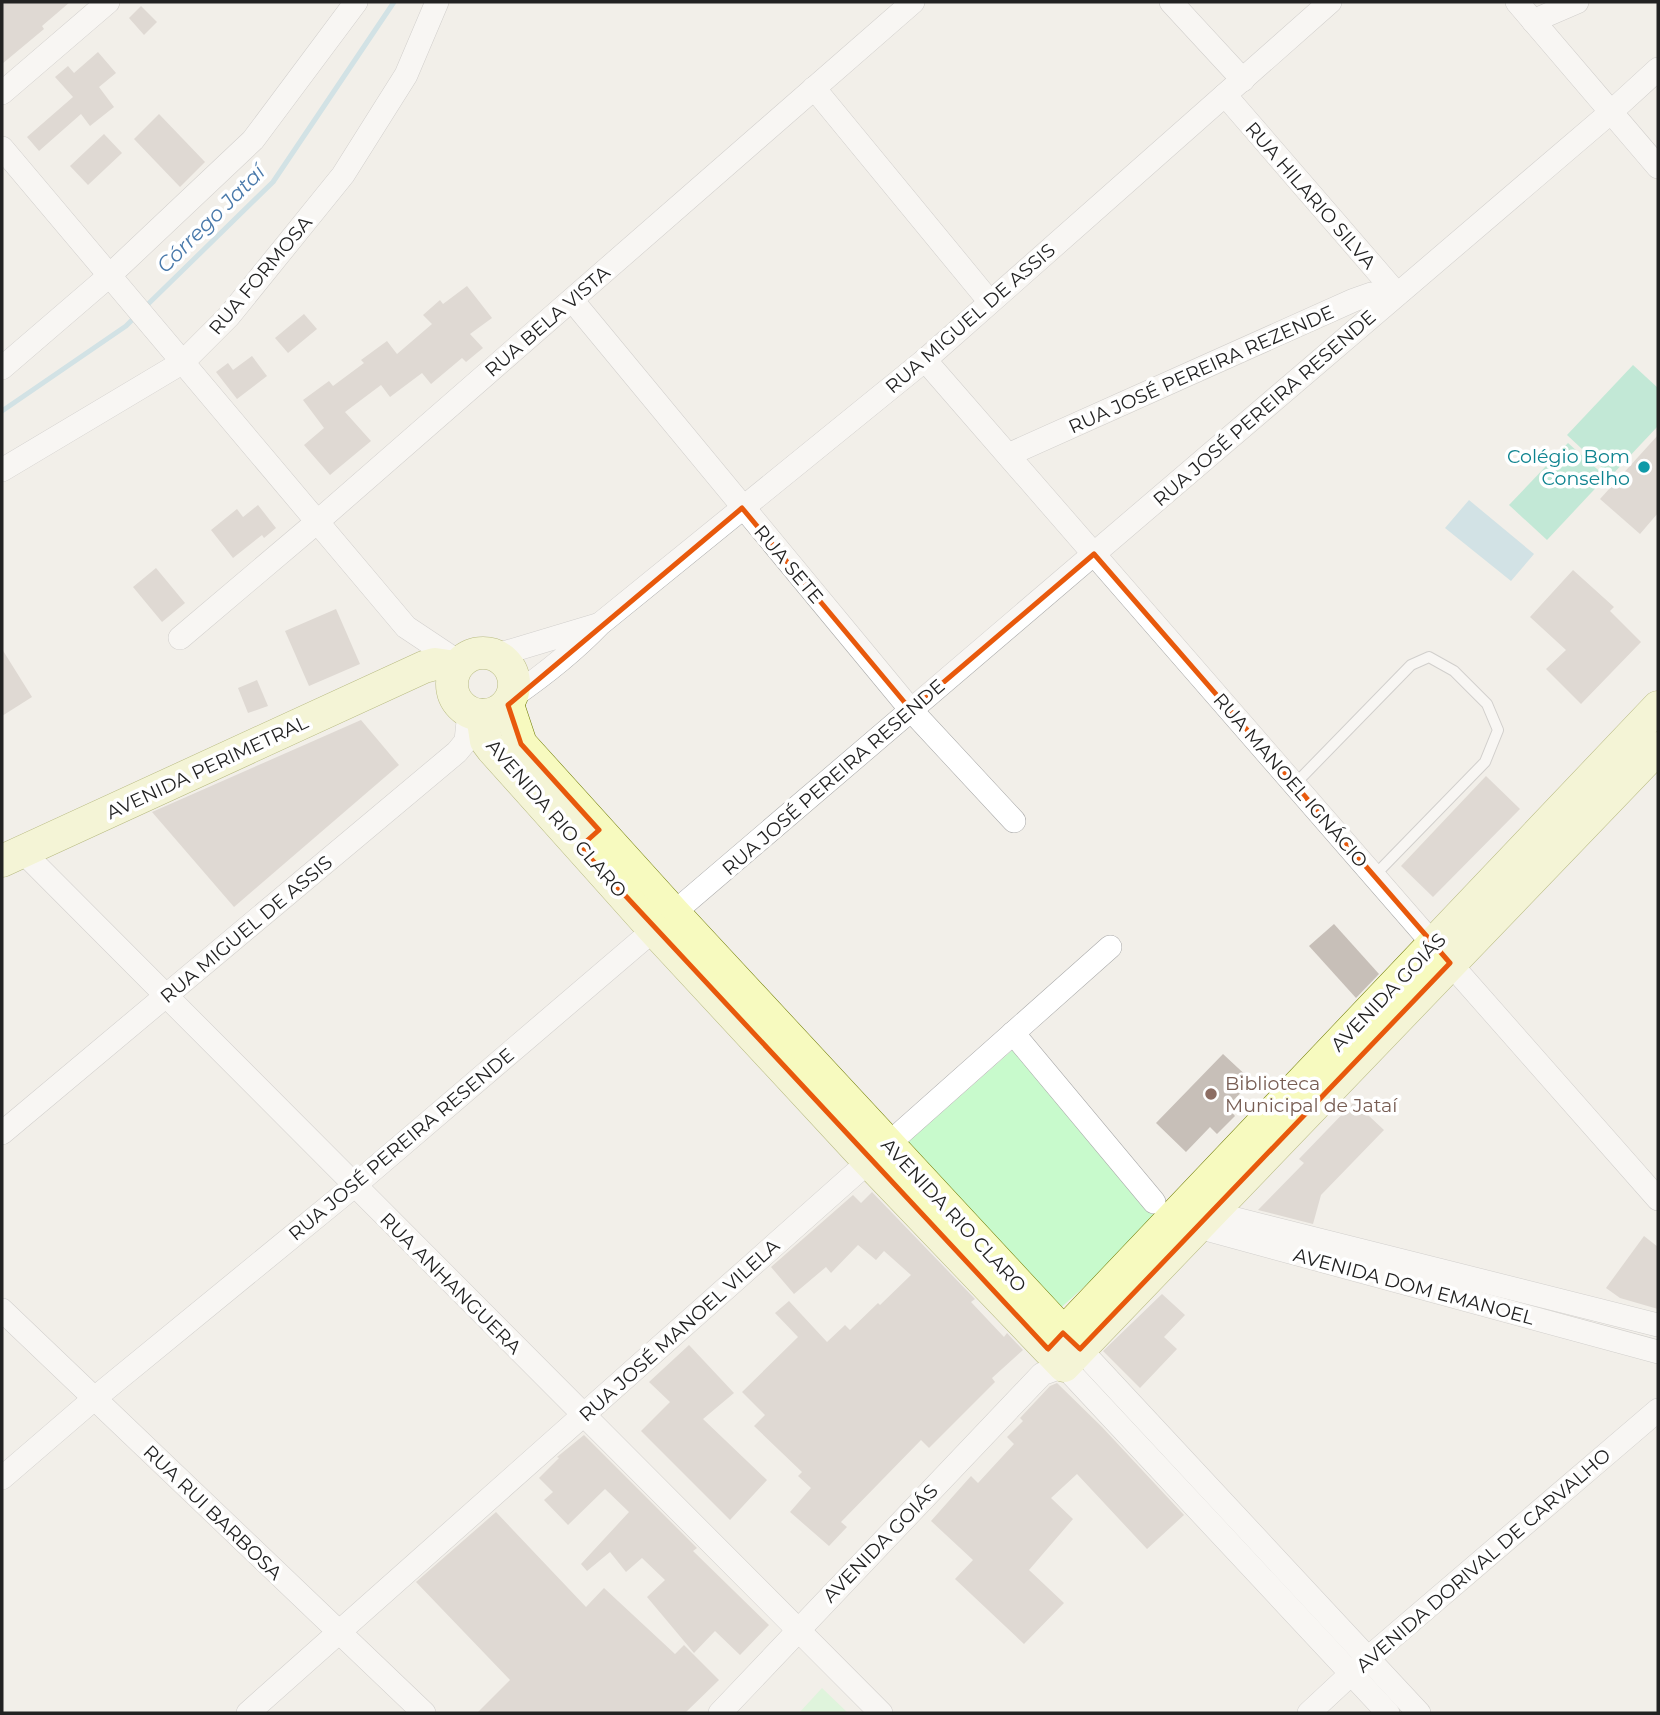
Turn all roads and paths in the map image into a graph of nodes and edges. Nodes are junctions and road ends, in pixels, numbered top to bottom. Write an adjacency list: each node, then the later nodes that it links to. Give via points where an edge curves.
1 (108, 2): 13 (street)
2 (356, 2): 18 (street, via 253,140)
3 (437, 2): 23 (street, RUA FORMOSA, via 406,75 343,175 229,316)
4 (913, 2): 12 (street, RUA BELA VISTA)
5 (1171, 2): 11 (street)
6 (1331, 2): 11 (street, RUA MIGUEL DE ASSIS)
7 (1517, 2): 9 (street)
8 (1577, 2): 9 (street)
9 (1533, 21): 15 (street)
10 (1658, 69): 15 (street, RUA JOSÉ PEREIRA RESENDE)
11 (1243, 80): 14 (street, RUA MIGUEL DE ASSIS)
12 (814, 88): 20 (street, RUA BELA VISTA); 21 (street)
13 (2, 93)
14 (1225, 95): 19 (street, RUA HILARIO SILVA); 21 (street, RUA MIGUEL DE ASSIS)
15 (1611, 112): 17 (street); 19 (street, RUA JOSÉ PEREIRA RESENDE)
16 (2, 148): 18 (street)
17 (1658, 167)
18 (109, 276): 23 (street); 24 (street)
19 (1397, 294): 25 (street, RUA JOSÉ PEREIRA REZENDE, via 1371,294 1354,300); 29 (street, RUA JOSÉ PEREIRA RESENDE)
20 (572, 300): 27 (street, RUA SETE); 28 (street, RUA BELA VISTA)
21 (989, 302): 22 (street, RUA MIGUEL DE ASSIS)
22 (925, 360): 25 (street, RUA MANOEL IGNÁCIO); 27 (street, RUA MIGUEL DE ASSIS)
23 (183, 362): 26 (street, RUA FORMOSA); 28 (street)
24 (2, 368)
25 (1008, 455): 29 (street, RUA MANOEL IGNÁCIO)
26 (2, 470)
27 (742, 508): 30 (street, RUA MIGUEL DE ASSIS); 36 (street, RUA SETE)
28 (317, 522): 31 (street, RUA BELA VISTA); 33 (street, via 406,627)
29 (1094, 554): 36 (street, RUA JOSÉ PEREIRA RESENDE); 38 (street, RUA MANOEL IGNÁCIO)
30 (600, 624): 32 (street, RUA MIGUEL DE ASSIS); 34 (street, RUA MIGUEL DE ASSIS, via 547,673)
31 (180, 638)
32 (496, 655): 33 (main road, via 470,655); 34 (main road, via 511,668 514,678)
33 (456, 672): 34 (main road, via 456,701); 40 (main road, AVENIDA PERIMETRAL, via 435,664 413,673)
34 (493, 707): 42 (main road, AVENIDA RIO CLARO, via 486,741 590,838); 45 (street, RUA MIGUEL DE ASSIS, via 457,752)
35 (1658, 707): 44 (main road, AVENIDA GOIÁS)
36 (911, 710): 39 (street, RUA SETE); 42 (street, RUA JOSÉ PEREIRA RESENDE)
37 (1658, 748): 44 (main road, AVENIDA GOIÁS)
38 (1294, 785): 41 (street, RUA MANOEL IGNÁCIO); 41 (lane, via 1411,665 1429,657 1454,671 1486,704 1498,730 1485,762)
39 (1014, 821)
40 (12, 857): 45 (street, RUA ANHANGUERA)
41 (1374, 876): 44 (street, RUA MANOEL IGNÁCIO)
42 (664, 922): 48 (main road, AVENIDA RIO CLARO); 49 (street, RUA JOSÉ PEREIRA RESENDE)
43 (1110, 947): 46 (street, RUA JOSÉ MANOEL VILELA)
44 (1442, 954): 50 (street, RUA MANOEL IGNÁCIO); 51 (main road, AVENIDA GOIÁS, via 1322,1079)
45 (167, 995): 47 (street, RUA MIGUEL DE ASSIS); 49 (street, RUA ANHANGUERA)
46 (1013, 1033): 48 (street, RUA JOSÉ MANOEL VILELA); 51 (street)
47 (2, 1133)
48 (878, 1152): 55 (main road, AVENIDA RIO CLARO); 58 (street, RUA JOSÉ MANOEL VILELA)
49 (354, 1185): 56 (street, RUA JOSÉ PEREIRA RESENDE); 58 (street, RUA ANHANGUERA)
50 (1658, 1199)
51 (1183, 1213): 53 (street, AVENIDA DOM EMANOEL); 54 (street, AVENIDA DOM EMANOEL); 55 (main road, AVENIDA GOIÁS)
52 (2, 1310): 56 (street, RUA RUI BARBOSA)
53 (1658, 1325)
54 (1658, 1352)
55 (1059, 1354): 60 (street, AVENIDA GOIÁS); 62 (street, AVENIDA RIO CLARO, via 1153,1445)
56 (95, 1398): 59 (street, RUA JOSÉ PEREIRA RESENDE); 61 (street, RUA RUI BARBOSA)
57 (1658, 1412): 62 (street, AVENIDA DORIVAL DE CARVALHO)
58 (583, 1416): 60 (street, RUA ANHANGUERA); 61 (street, RUA JOSÉ MANOEL VILELA)
59 (2, 1478)
60 (797, 1631): 65 (street, AVENIDA GOIÁS); 66 (street, RUA ANHANGUERA)
61 (338, 1632): 63 (street, RUA JOSÉ MANOEL VILELA); 64 (street, RUA RUI BARBOSA)
62 (1359, 1666): 67 (street, AVENIDA DORIVAL DE CARVALHO); 68 (street, AVENIDA RIO CLARO); 69 (street, AVENIDA RIO CLARO)
63 (248, 1713)
64 (424, 1713)
65 (720, 1713)
66 (881, 1713)
67 (1309, 1713)
68 (1388, 1713)
69 (1419, 1713)

